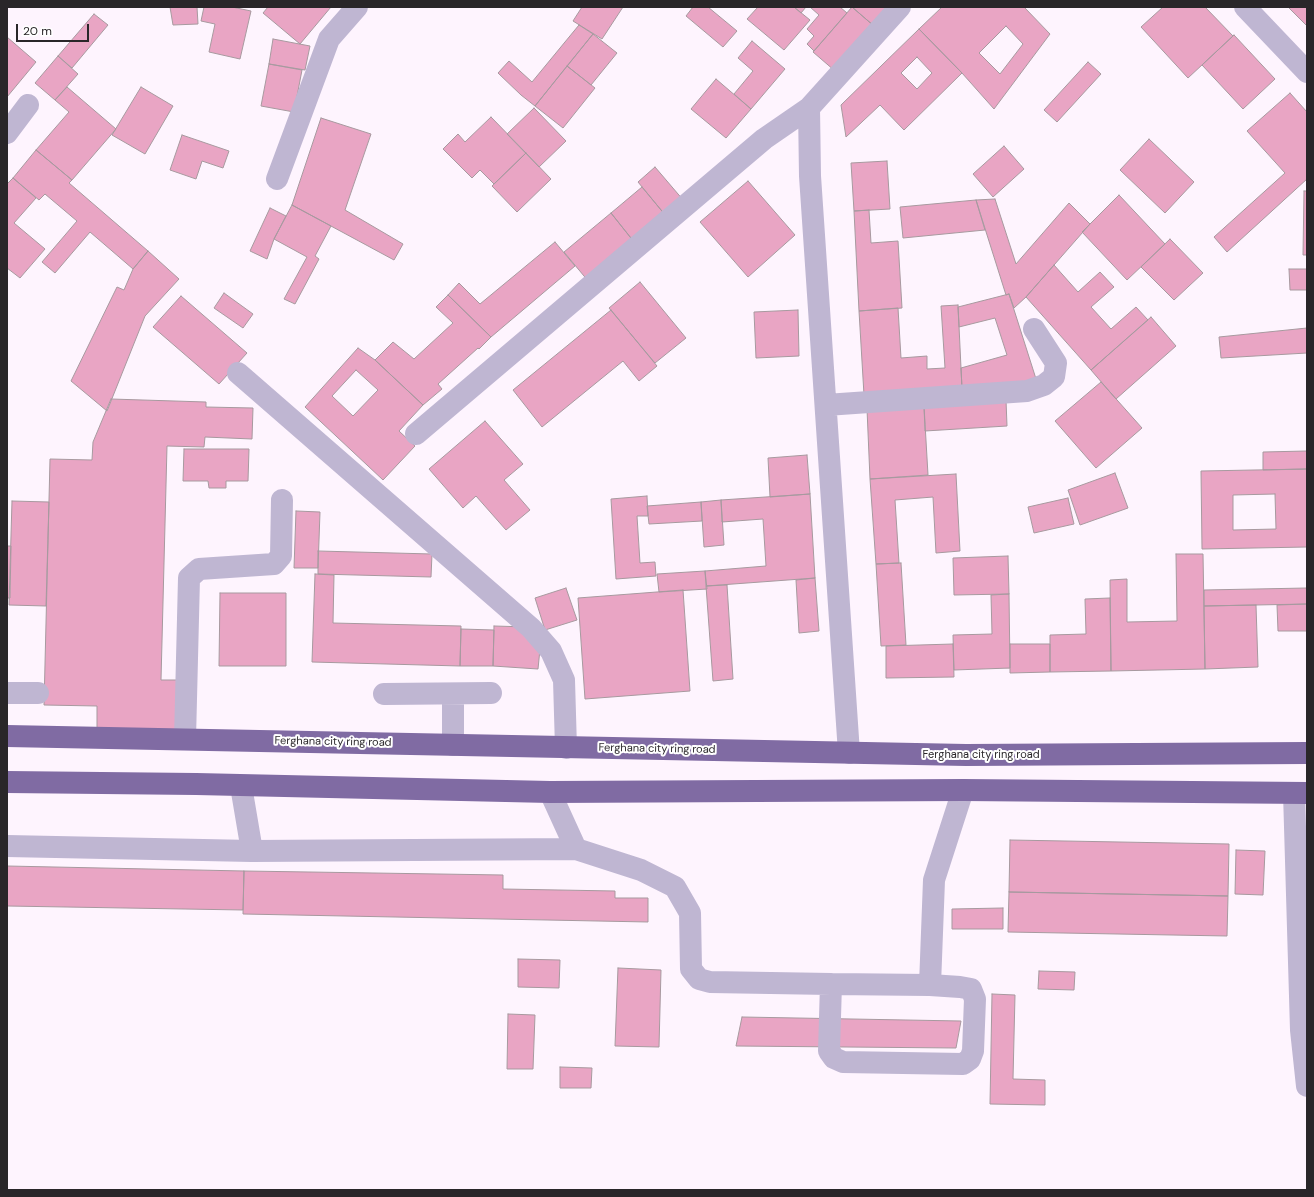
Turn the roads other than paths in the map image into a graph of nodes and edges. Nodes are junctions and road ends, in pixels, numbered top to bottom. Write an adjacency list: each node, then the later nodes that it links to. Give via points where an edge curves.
1 (357, 7): 8 (street, via 329,38)
2 (900, 7): 6 (street)
3 (1246, 7): 4 (street)
4 (1307, 72)
5 (28, 105): 7 (street)
6 (809, 108): 11 (street, via 810,176); 12 (street, via 764,139)
7 (7, 133)
8 (277, 179)
9 (1034, 329): 11 (street, via 1056,363 1054,377 1044,385 1027,390)
10 (238, 373): 22 (street, via 531,628 551,651 564,680)
11 (826, 405): 23 (street)
12 (416, 434)
13 (282, 500): 20 (street, via 281,556 274,564 199,569 189,578)
14 (38, 692): 15 (street)
15 (7, 693)
16 (491, 693): 18 (street)
17 (384, 694): 18 (street)
18 (453, 694): 21 (street)
19 (7, 736): 20 (highway, Ferghana city ring road)
20 (185, 739): 21 (highway, Ferghana city ring road)
21 (453, 745): 22 (highway, Ferghana city ring road)
22 (566, 748): 23 (highway, Ferghana city ring road)
23 (849, 753): 24 (highway, Ferghana city ring road)
24 (1307, 753)
25 (7, 782): 26 (highway)
26 (241, 786): 28 (highway); 32 (street)
27 (963, 790): 28 (highway); 29 (highway); 34 (street, via 934,880)
28 (550, 792): 31 (street)
29 (1300, 793): 35 (street)
30 (7, 846): 32 (street)
31 (576, 849): 32 (street); 33 (street, via 640,870 675,887 690,913 691,969 699,979 710,982)
32 (252, 851)
33 (831, 984): 34 (street); 34 (street, via 829,1051 834,1058 843,1062 963,1064 970,1059 973,1051 976,999 971,989)
34 (930, 986)
35 (1304, 1030): 36 (street)
36 (1307, 1086)

